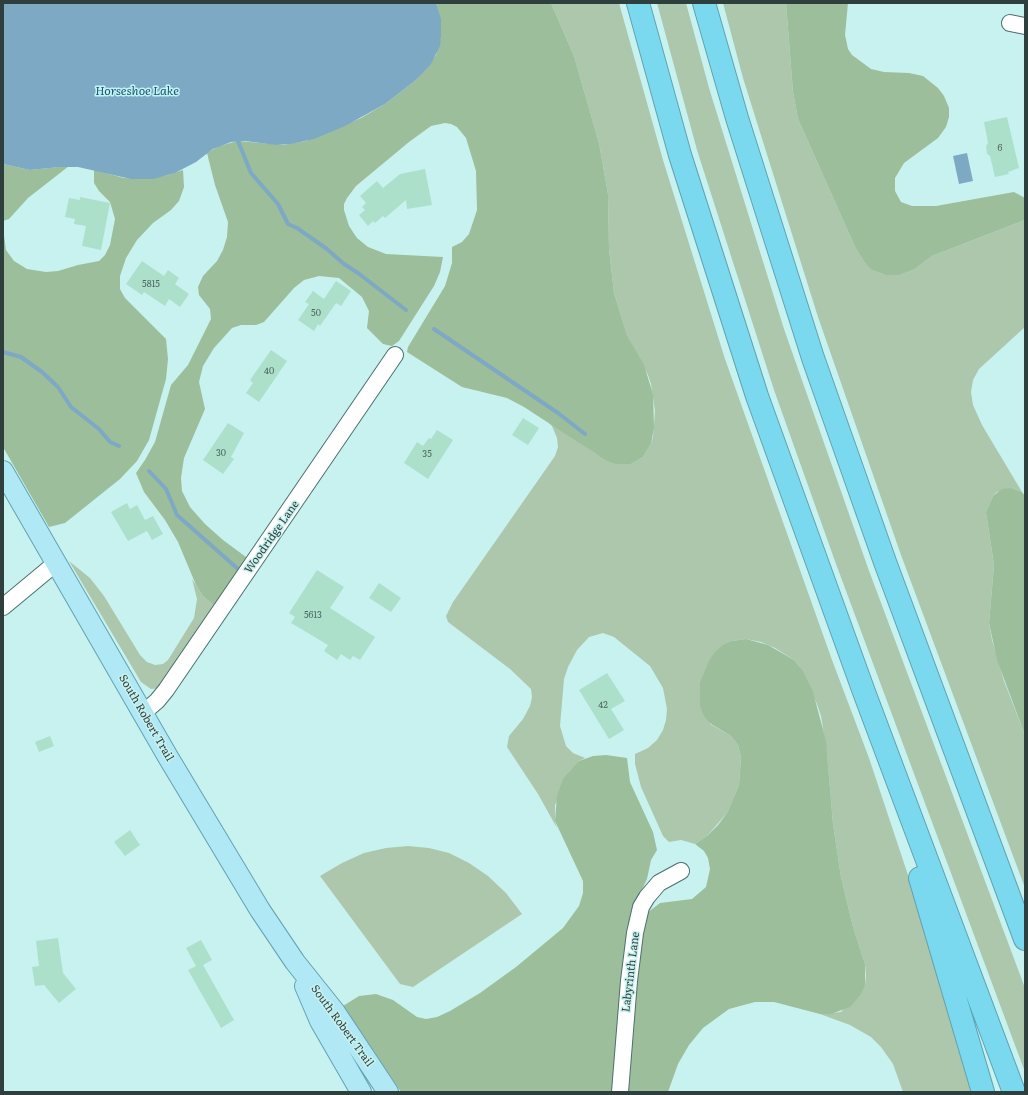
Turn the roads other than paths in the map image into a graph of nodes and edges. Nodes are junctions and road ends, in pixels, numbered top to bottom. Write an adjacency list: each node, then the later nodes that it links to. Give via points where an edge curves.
1 (638, 3): 8 (highway, via 683,163 757,396)
2 (704, 3): 10 (highway, via 737,118 813,358 885,562)
3 (395, 355): 7 (street, Woodridge Lane, via 166,690)
4 (3, 471): 5 (main road, South Robert Trail)
5 (56, 563): 6 (street); 7 (main road, South Robert Trail)
6 (3, 608)
7 (143, 713): 11 (main road, South Robert Trail, via 215,836)
8 (886, 751): 15 (highway, via 933,927); 16 (highway)
9 (681, 871): 14 (street, Labyrinth Lane, via 669,876 654,888 641,907 629,982)
10 (1025, 939)
11 (294, 962): 12 (main road, South Robert Trail, via 320,1021); 13 (main road, South Robert Trail, via 335,1012)
12 (361, 1092)
13 (388, 1092)
14 (620, 1092)
15 (983, 1092)
16 (1014, 1092)

